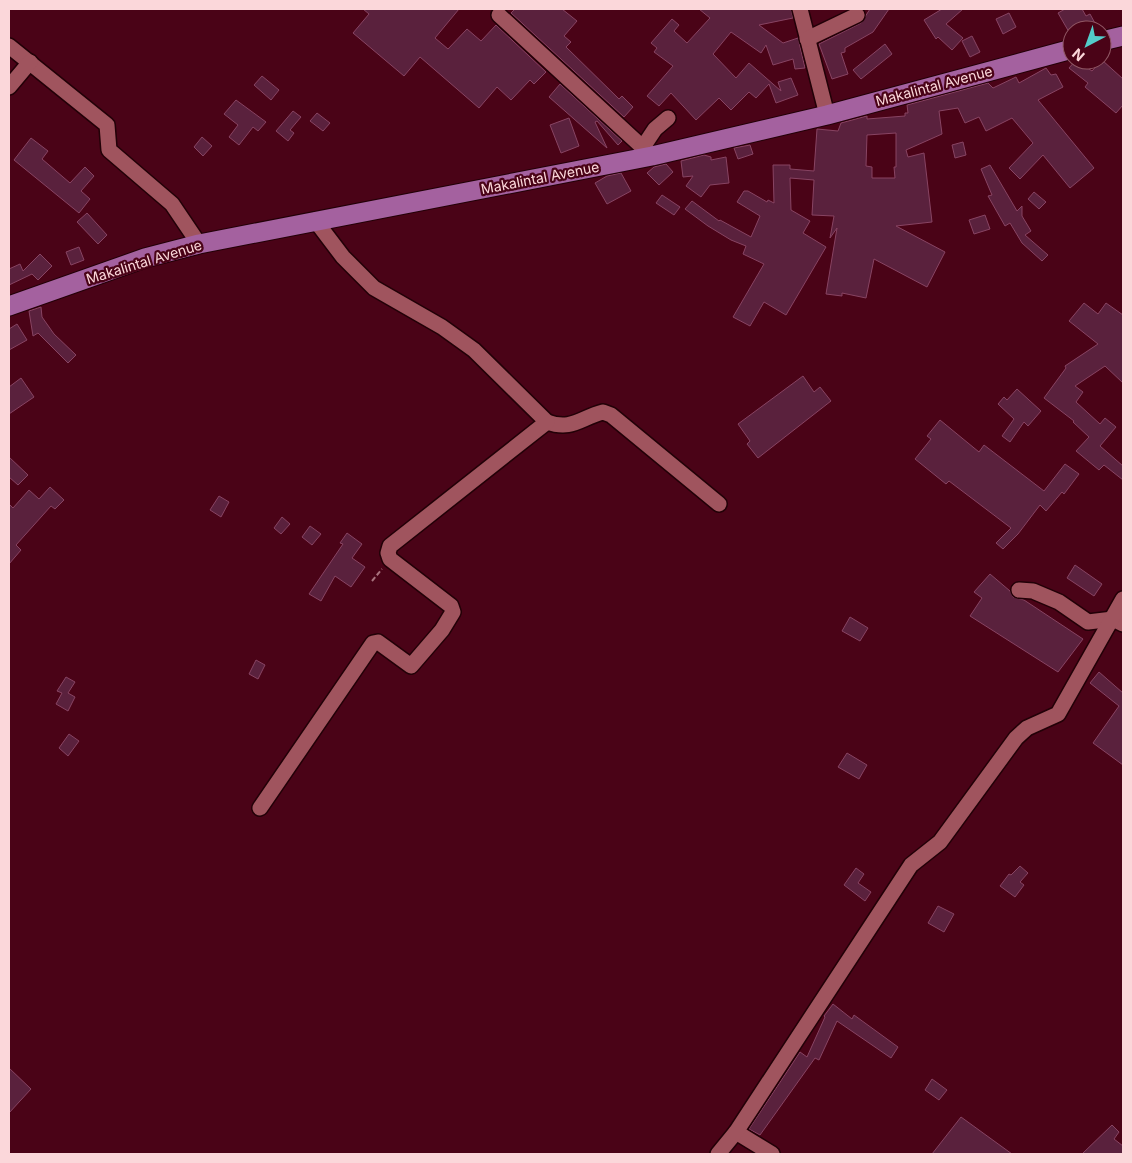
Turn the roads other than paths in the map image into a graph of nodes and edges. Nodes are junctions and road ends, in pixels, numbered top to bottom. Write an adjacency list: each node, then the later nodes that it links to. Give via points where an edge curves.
1 (800, 9): 4 (street)
2 (499, 15): 11 (street)
3 (857, 15): 4 (street)
4 (807, 39): 9 (street)
5 (9, 46): 7 (street)
6 (1062, 53): 9 (main road, Makalintal Avenue)
7 (30, 62): 8 (street); 13 (street, via 107,125 109,150 172,204)
8 (9, 87)
9 (827, 115): 11 (main road, Makalintal Avenue)
10 (668, 118): 11 (street, via 654,129)
11 (647, 152): 12 (main road, Makalintal Avenue)
12 (315, 220): 13 (main road, Makalintal Avenue); 15 (street, via 343,257 374,288 442,327 474,350)
13 (199, 244): 14 (main road, Makalintal Avenue, via 145,258)
14 (9, 306)
15 (547, 422): 16 (street, via 560,427 570,426 603,412 611,415); 20 (street, via 390,546 390,559 452,606 453,612 411,666 378,642 373,643)
16 (719, 504)
17 (1019, 590): 19 (street, via 1033,591 1059,602 1088,622)
18 (1123, 599): 19 (street)
19 (1118, 621): 21 (street, via 1058,714 1027,728 1016,738 940,842 911,865)
20 (260, 808)
21 (736, 1132): 22 (street); 23 (street)
22 (718, 1154)
23 (772, 1154)

